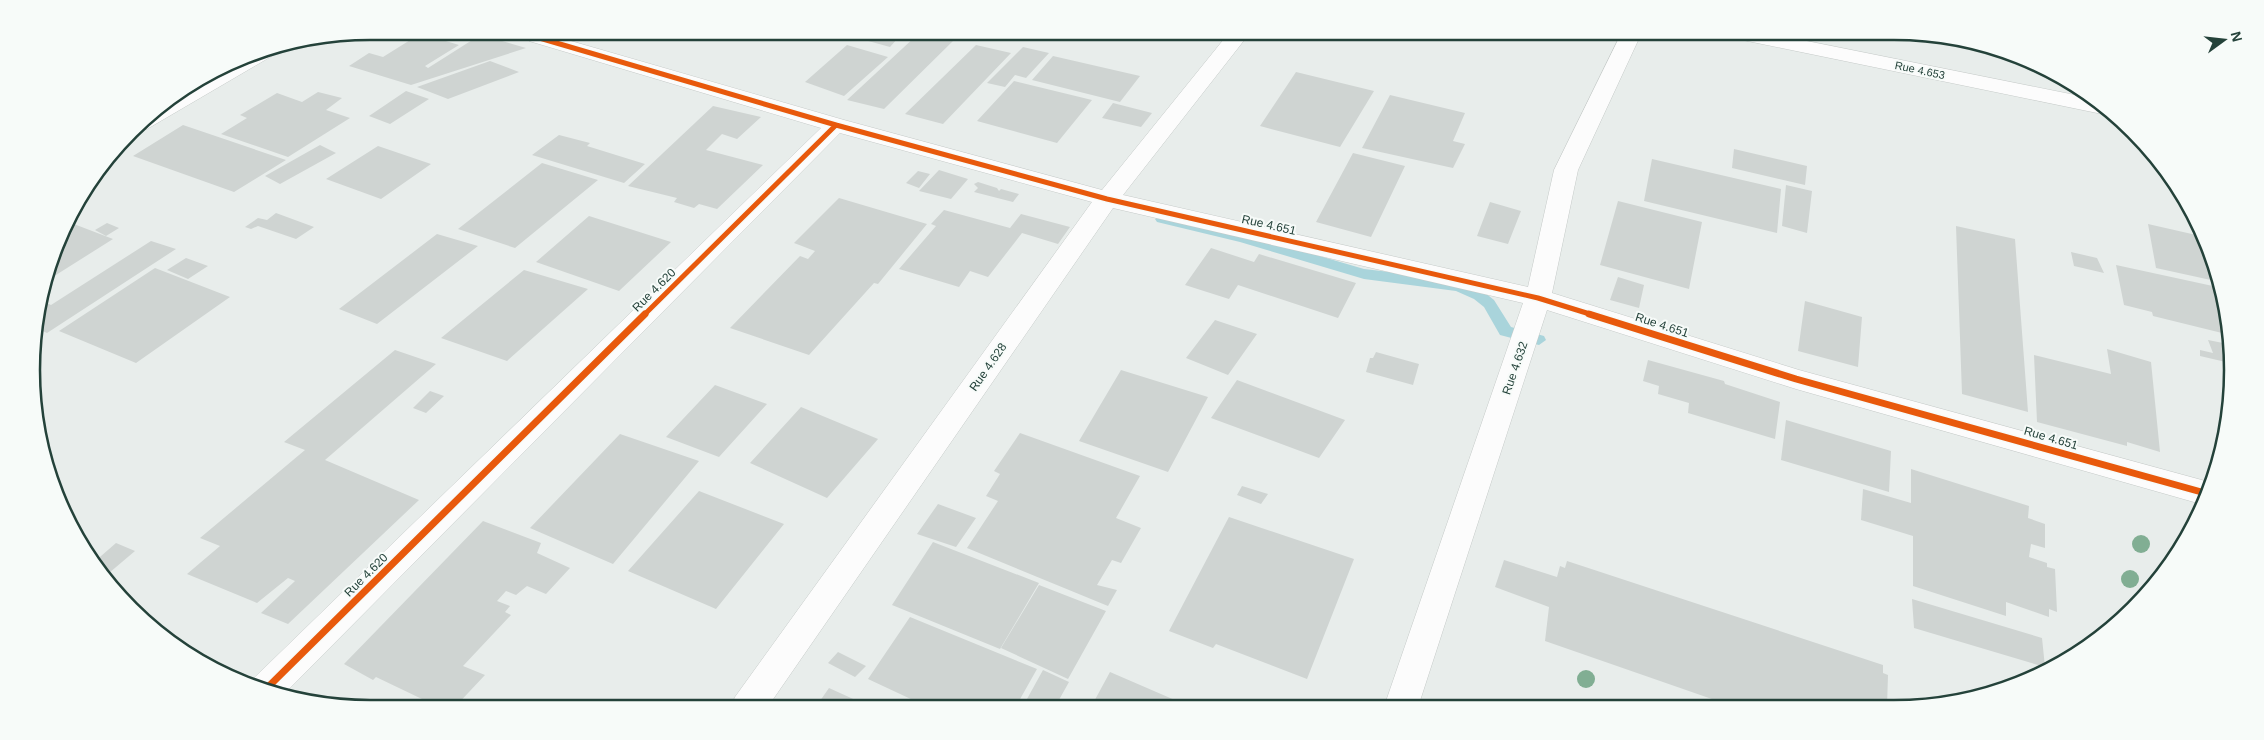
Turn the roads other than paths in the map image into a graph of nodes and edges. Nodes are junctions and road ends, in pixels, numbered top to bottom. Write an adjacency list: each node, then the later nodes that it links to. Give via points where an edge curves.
1 (546, 40): 8 (street)
2 (1234, 40): 9 (street, Rue 4.628)
3 (1628, 40): 10 (street, Rue 4.632, via 1566,170)
4 (1772, 40): 7 (street, Rue 4.653)
5 (234, 69): 6 (street)
6 (182, 99)
7 (2090, 105)
8 (836, 125): 9 (street, Rue 4.651); 12 (street, Rue 4.620)
9 (1107, 199): 10 (street, Rue 4.651); 13 (street, Rue 4.628)
10 (1538, 298): 11 (street, Rue 4.651, via 1796,379); 14 (street, Rue 4.632)
11 (2201, 491)
12 (271, 684)
13 (753, 700)
14 (1403, 700)

